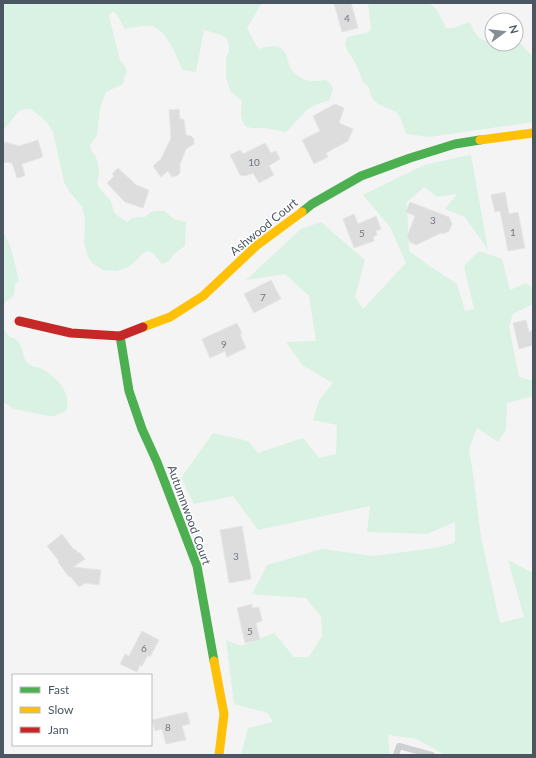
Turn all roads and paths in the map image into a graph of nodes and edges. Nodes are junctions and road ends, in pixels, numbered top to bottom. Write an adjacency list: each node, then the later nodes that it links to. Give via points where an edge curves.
1 (533, 133): 3 (street, Ashwood Court, via 455,144 361,176 312,204 256,246 199,299 170,317)
2 (19, 321): 3 (street, Ashwood Court, via 71,333)
3 (120, 336): 4 (street, Autumnwood Court, via 129,392 197,566 224,714)
4 (219, 755)
5 (396, 755): 6 (lane, via 399,746)
6 (432, 755)

